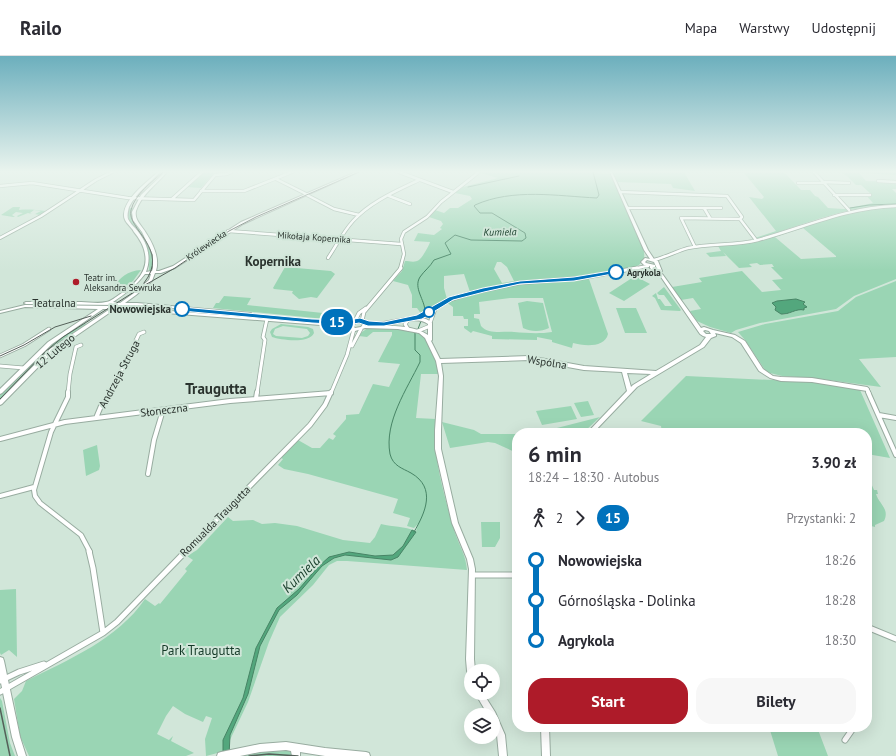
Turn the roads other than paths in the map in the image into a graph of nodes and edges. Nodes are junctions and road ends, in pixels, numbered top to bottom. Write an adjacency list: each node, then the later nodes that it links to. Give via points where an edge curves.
1 (58, 205): 20 (street)
2 (129, 205): 34 (street, via 127,221 137,234 146,254 148,261)
3 (136, 205): 32 (street, via 133,216 155,255)
4 (282, 205): 19 (street, Królewiecka)
5 (326, 205): 16 (street)
6 (376, 205): 16 (street)
7 (439, 205): 23 (street, via 427,217 404,232)
8 (626, 205): 12 (street)
9 (733, 205): 18 (street, via 742,217)
10 (844, 205): 15 (street)
11 (896, 206): 15 (street)
12 (628, 208): 13 (street); 25 (street)
13 (704, 208): 14 (street); 17 (street)
14 (721, 208)
15 (849, 210): 22 (street)
16 (359, 216): 21 (street)
17 (710, 218): 18 (street); 24 (street, via 680,219)
18 (740, 219): 22 (street)
19 (228, 231): 21 (street, Mikołaja Kopernika); 32 (street, Królewiecka, via 174,267 164,271)
20 (0, 238)
21 (342, 239): 23 (street, Mikołaja Kopernika); 27 (street)
22 (756, 240): 24 (street)
23 (401, 244): 43 (street, Romualda Traugutta, via 404,258 401,268)
24 (696, 247): 26 (street)
25 (646, 250): 28 (street); 29 (street)
26 (667, 256): 28 (street); 30 (street)
27 (328, 258)
28 (653, 259): 29 (street); 30 (street)
29 (645, 261): 31 (street); 33 (street)
30 (658, 264): 31 (street); 35 (street)
31 (650, 266): 33 (street); 35 (street)
32 (155, 270): 34 (street, Królewiecka); 36 (street, via 150,282)
33 (629, 270): 44 (street, via 574,279 512,284 455,297)
34 (145, 274): 37 (street, via 131,288)
35 (662, 276): 57 (street, via 693,321)
36 (135, 294): 38 (street); 39 (street, via 134,300)
37 (109, 303): 38 (street); 41 (street); 45 (street, Teatralna, via 33,303)
38 (121, 304): 39 (street); 42 (street)
39 (137, 304): 50 (street)
40 (89, 307): 41 (street, Teatralna); 45 (street, Teatralna, via 25,306); 46 (street, Teatralna, via 94,310)
41 (103, 307): 42 (street); 46 (street, 12 Lutego)
42 (116, 307): 48 (street); 75 (street, 12 Lutego, via 52,350)
43 (369, 307): 50 (street, Romualda Traugutta, via 359,313); 52 (street, Romualda Traugutta, via 363,314)
44 (436, 308): 47 (street); 51 (street)
45 (0, 310)
46 (92, 314): 67 (street, 12 Lutego, via 56,338)
47 (419, 317): 49 (street); 51 (street)
48 (266, 319): 53 (street); 74 (street)
49 (408, 320): 52 (street); 55 (street, via 405,324)
50 (354, 322): 52 (street); 53 (street)
51 (430, 324): 56 (street); 62 (street)
52 (363, 325): 53 (street); 55 (street); 63 (street, Romualda Traugutta)
53 (353, 328): 63 (street, Romualda Traugutta, via 354,338)
54 (50, 329): 64 (street)
55 (408, 329): 56 (street)
56 (418, 331): 62 (street, via 426,335)
57 (703, 331): 59 (street); 59 (street); 60 (street)
58 (144, 332): 78 (street, Andrzeja Struga, via 140,334)
59 (712, 334): 60 (street); 70 (street, via 730,336 743,342 761,370 772,377 812,380)
60 (706, 342): 69 (street)
61 (81, 345): 80 (street, via 76,346 74,353 68,397)
62 (431, 345): 65 (street)
63 (348, 351): 73 (street, Romualda Traugutta)
64 (0, 356)
65 (438, 361): 68 (street, Wspólna, via 526,358 584,368); 87 (street, via 441,376 438,449 455,523 470,559)
66 (0, 366): 67 (street)
67 (24, 368): 72 (street, 12 Lutego)
68 (624, 371): 69 (street, Wspólna); 71 (street)
69 (655, 373): 71 (street)
70 (867, 389): 77 (street)
71 (630, 391): 81 (street)
72 (0, 392)
73 (331, 392): 74 (street, Słoneczna); 90 (street, Romualda Traugutta, via 310,425 129,611)
74 (256, 398): 76 (street, Słoneczna)
75 (0, 403)
76 (163, 410): 78 (street, Słoneczna); 84 (street)
77 (879, 416): 79 (street); 83 (street)
78 (96, 418): 80 (street, Słoneczna)
79 (896, 418)
80 (54, 424): 82 (street, Słoneczna); 85 (street)
81 (595, 428)
82 (0, 439)
83 (896, 455)
84 (148, 474)
85 (34, 487): 86 (street); 90 (street, via 35,496 40,503 79,533 88,546)
86 (0, 496)
87 (473, 575): 88 (street); 94 (street)
88 (512, 575)
89 (872, 630): 91 (street)
90 (103, 633): 93 (street, Romualda Traugutta)
91 (896, 639)
92 (0, 661): 95 (street)
93 (50, 662): 95 (street, Romualda Traugutta); 96 (street, Romualda Traugutta)
94 (470, 664)
95 (2, 680): 96 (street)
96 (3, 690): 104 (street)
97 (500, 732): 107 (street)
98 (545, 732): 108 (street)
99 (851, 732): 100 (street)
100 (845, 740)
101 (295, 747): 102 (street); 103 (street, via 272,747); 105 (street)
102 (321, 754): 106 (street)
103 (223, 755)
104 (22, 756)
105 (296, 756)
106 (366, 756)
107 (503, 756)
108 (546, 756)

